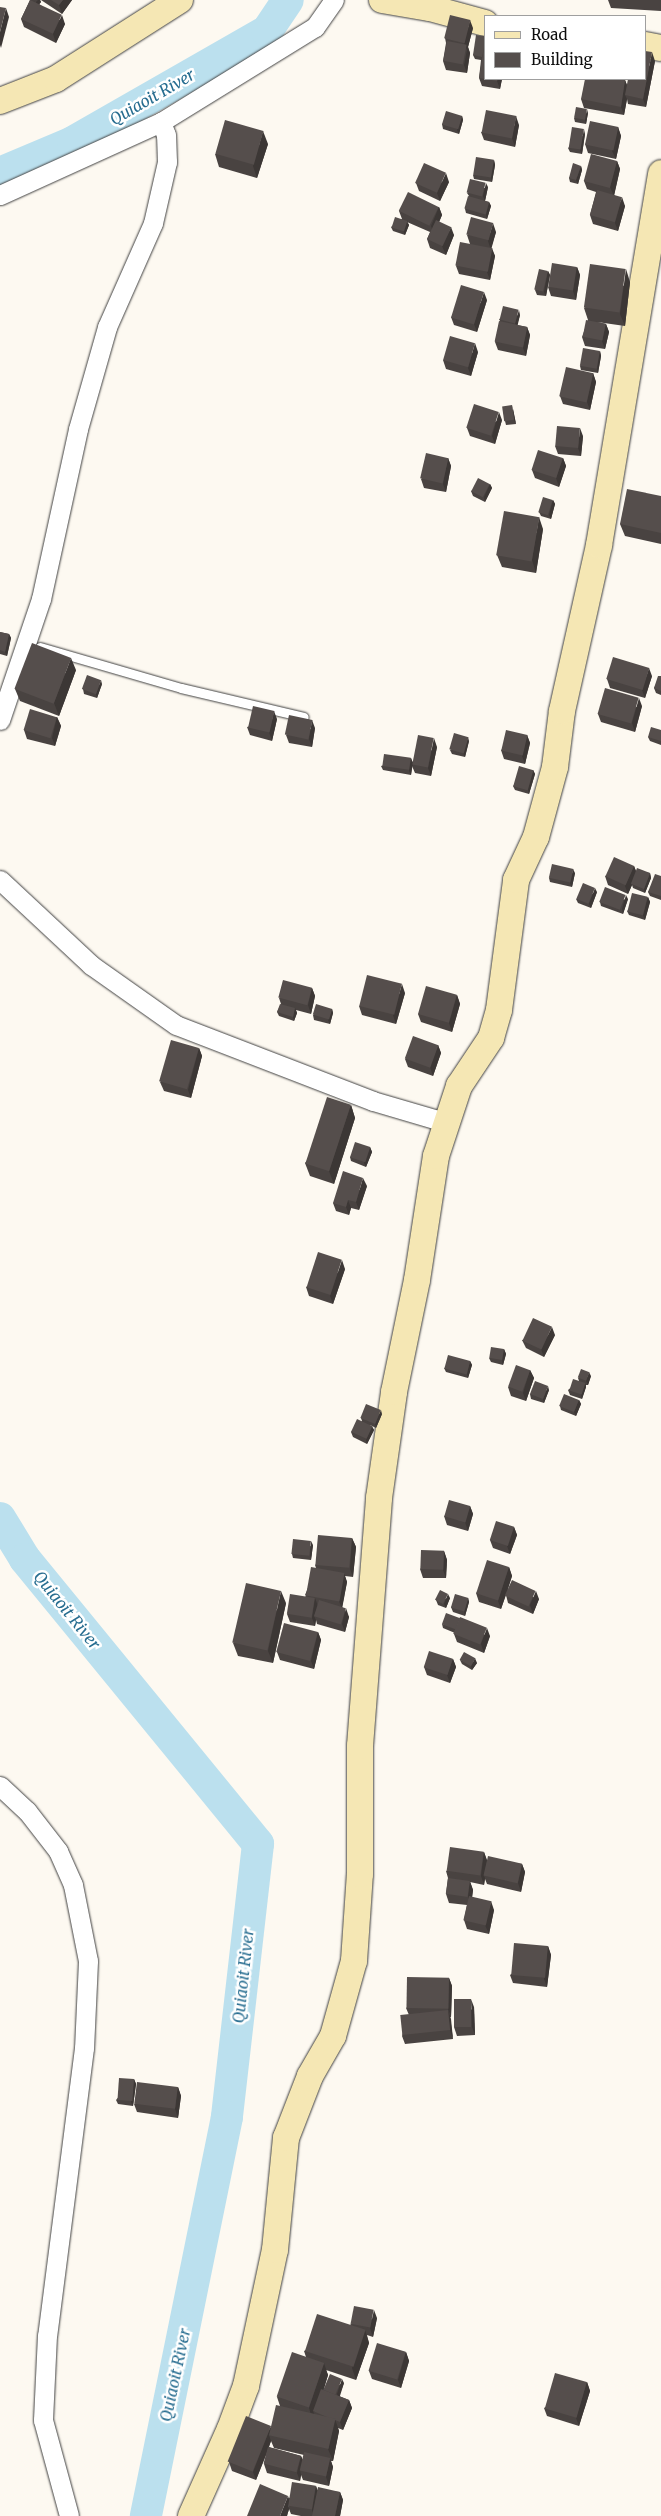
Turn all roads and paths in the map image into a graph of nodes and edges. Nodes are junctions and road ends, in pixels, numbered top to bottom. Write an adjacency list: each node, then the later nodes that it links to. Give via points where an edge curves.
1 (180, 0): 7 (street, via 56,79)
2 (334, 0): 8 (street, via 315,27)
3 (382, 0): 4 (street, via 430,8)
4 (483, 22)
5 (646, 45): 6 (street)
6 (661, 48)
7 (0, 101)
8 (161, 122): 10 (street); 11 (street, via 166,135 168,162 153,223 107,327 78,429 41,599)
9 (661, 173): 15 (street, via 599,545 562,711 555,767 536,837 516,880 499,1010 491,1038 459,1086)
10 (0, 194)
11 (26, 643): 12 (lane, via 181,688); 13 (street)
12 (304, 717)
13 (0, 720)
14 (0, 880): 15 (street, via 91,965 176,1025 373,1101)
15 (445, 1122): 18 (street, via 436,1156 417,1280 394,1392 379,1498 360,1746 360,1874 354,1961 333,2036 310,2076 286,2138 275,2250 246,2386)
16 (0, 1786): 17 (street, via 27,1811 58,1851 73,1885 88,1961 84,2048 48,2335 43,2420)
17 (69, 2516)
18 (191, 2516)

